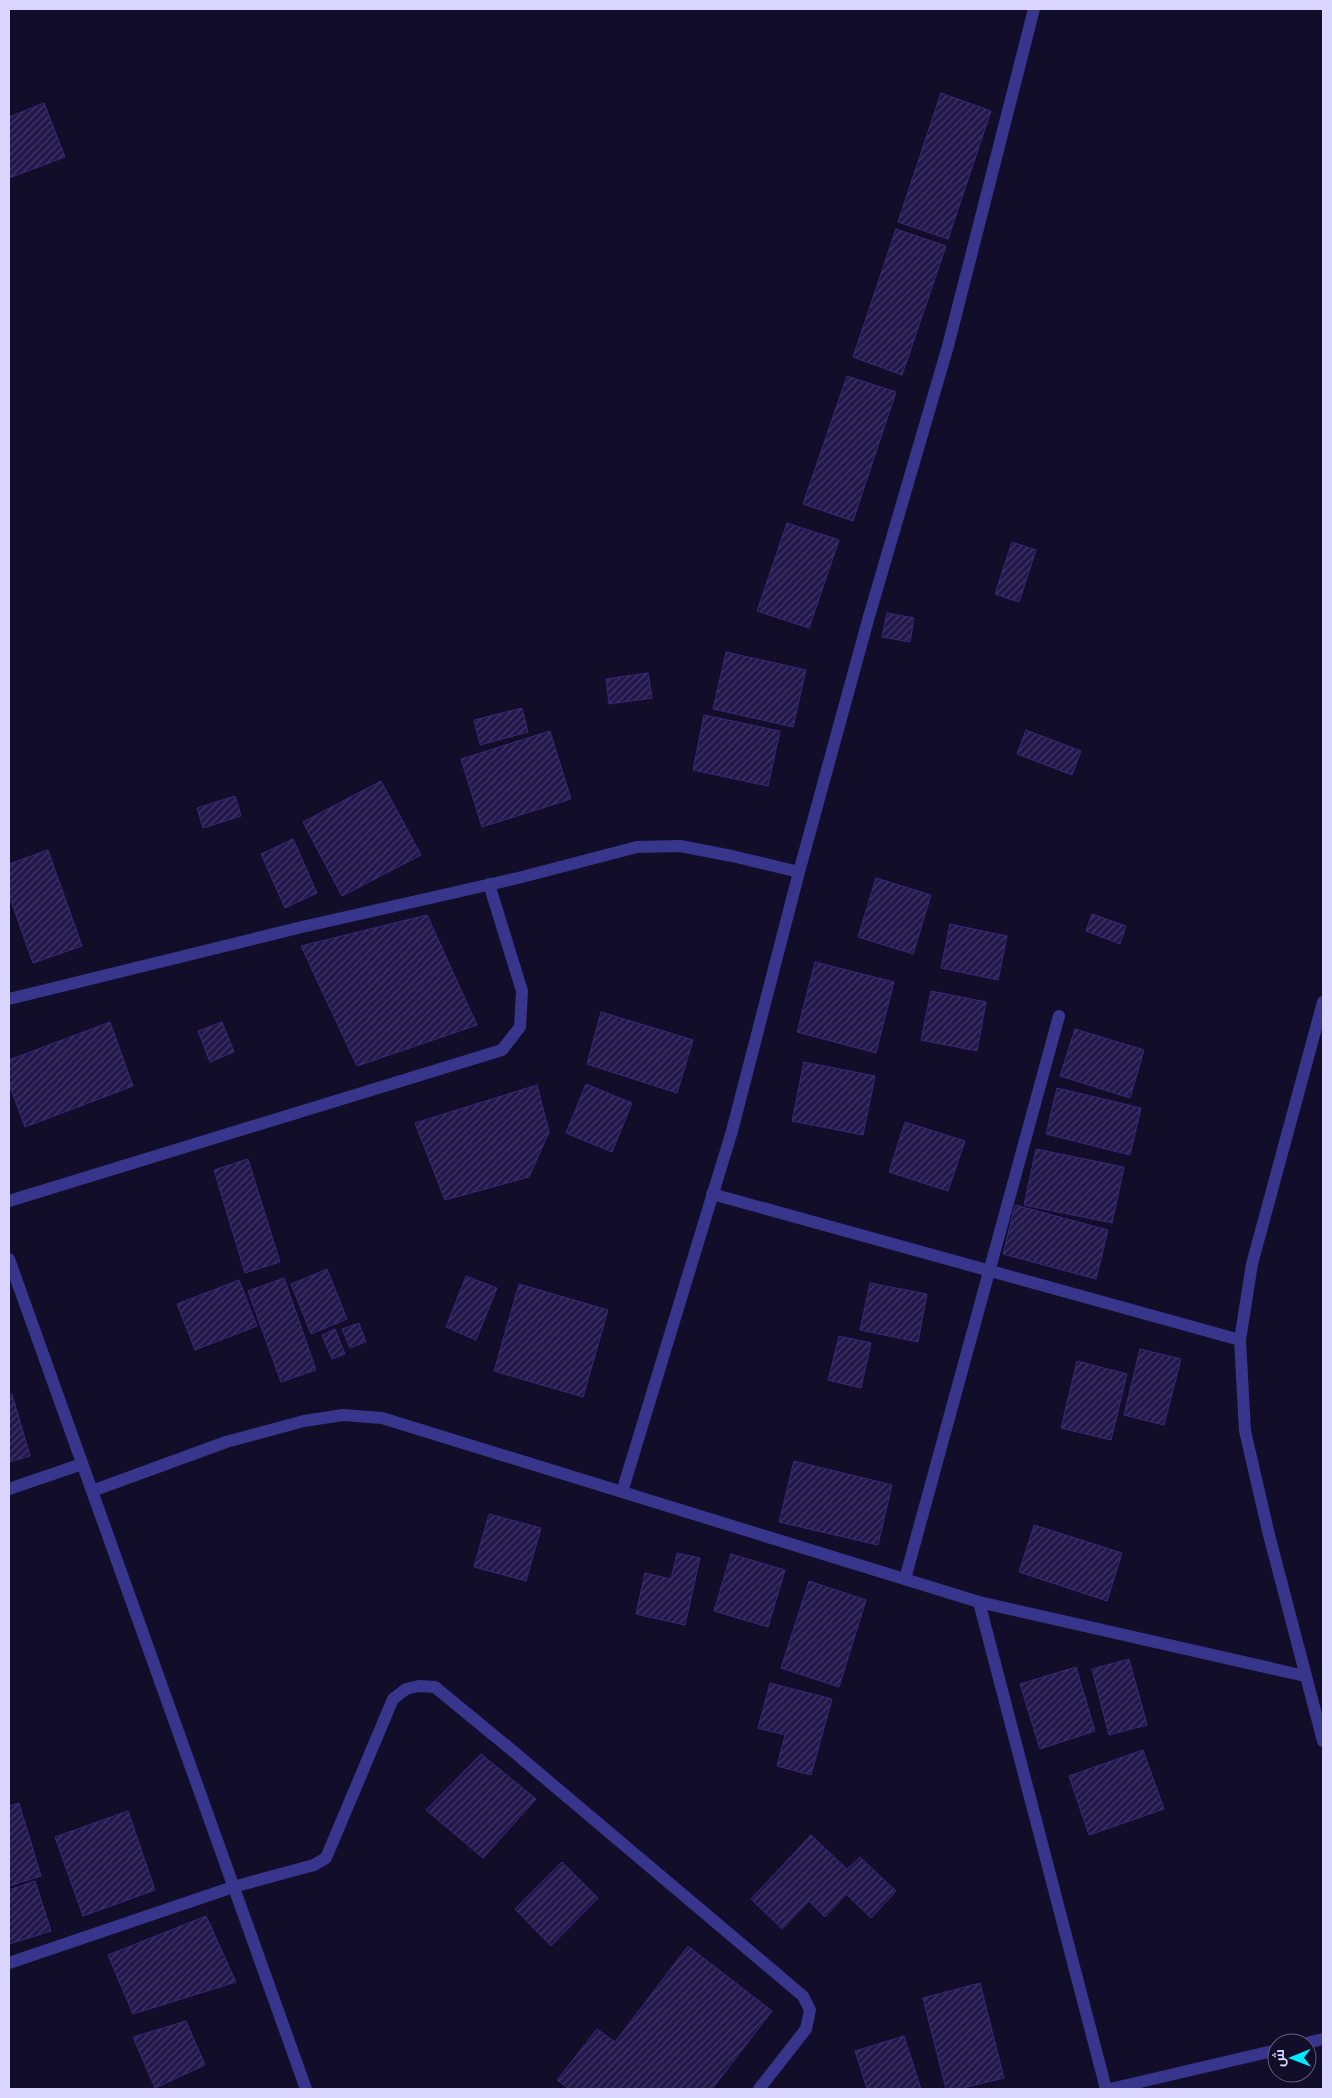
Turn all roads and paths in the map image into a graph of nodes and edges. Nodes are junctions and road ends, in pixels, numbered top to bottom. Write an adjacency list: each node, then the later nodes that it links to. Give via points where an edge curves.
1 (1034, 9): 2 (street, via 948,346)
2 (798, 872): 3 (street, via 680,846 637,847); 7 (street, via 732,1131)
3 (489, 884): 4 (street); 8 (street, via 522,991 520,1027 502,1050)
4 (9, 999)
5 (1323, 1002): 11 (street, via 1252,1264)
6 (1059, 1016): 10 (street)
7 (712, 1194): 10 (street); 15 (street)
8 (9, 1201)
9 (9, 1259): 12 (street)
10 (988, 1270): 11 (street); 16 (street)
11 (1240, 1340): 18 (street, via 1245,1431 1268,1536)
12 (82, 1464): 13 (street); 14 (street)
13 (9, 1489)
14 (92, 1491): 15 (street, via 226,1442 304,1421 343,1415 382,1418); 20 (street)
15 (622, 1492): 16 (street)
16 (905, 1579): 17 (street)
17 (979, 1602): 18 (street); 25 (street)
18 (1305, 1676): 19 (street)
19 (1323, 1741)
20 (234, 1887): 21 (street); 23 (street); 24 (street, via 314,1865 326,1858 393,1699 406,1689 435,1687 804,1996 810,2010 806,2029)
21 (9, 1963)
22 (1267, 2052): 26 (street)
23 (306, 2089)
24 (759, 2089)
25 (1106, 2089)
26 (1110, 2089)

